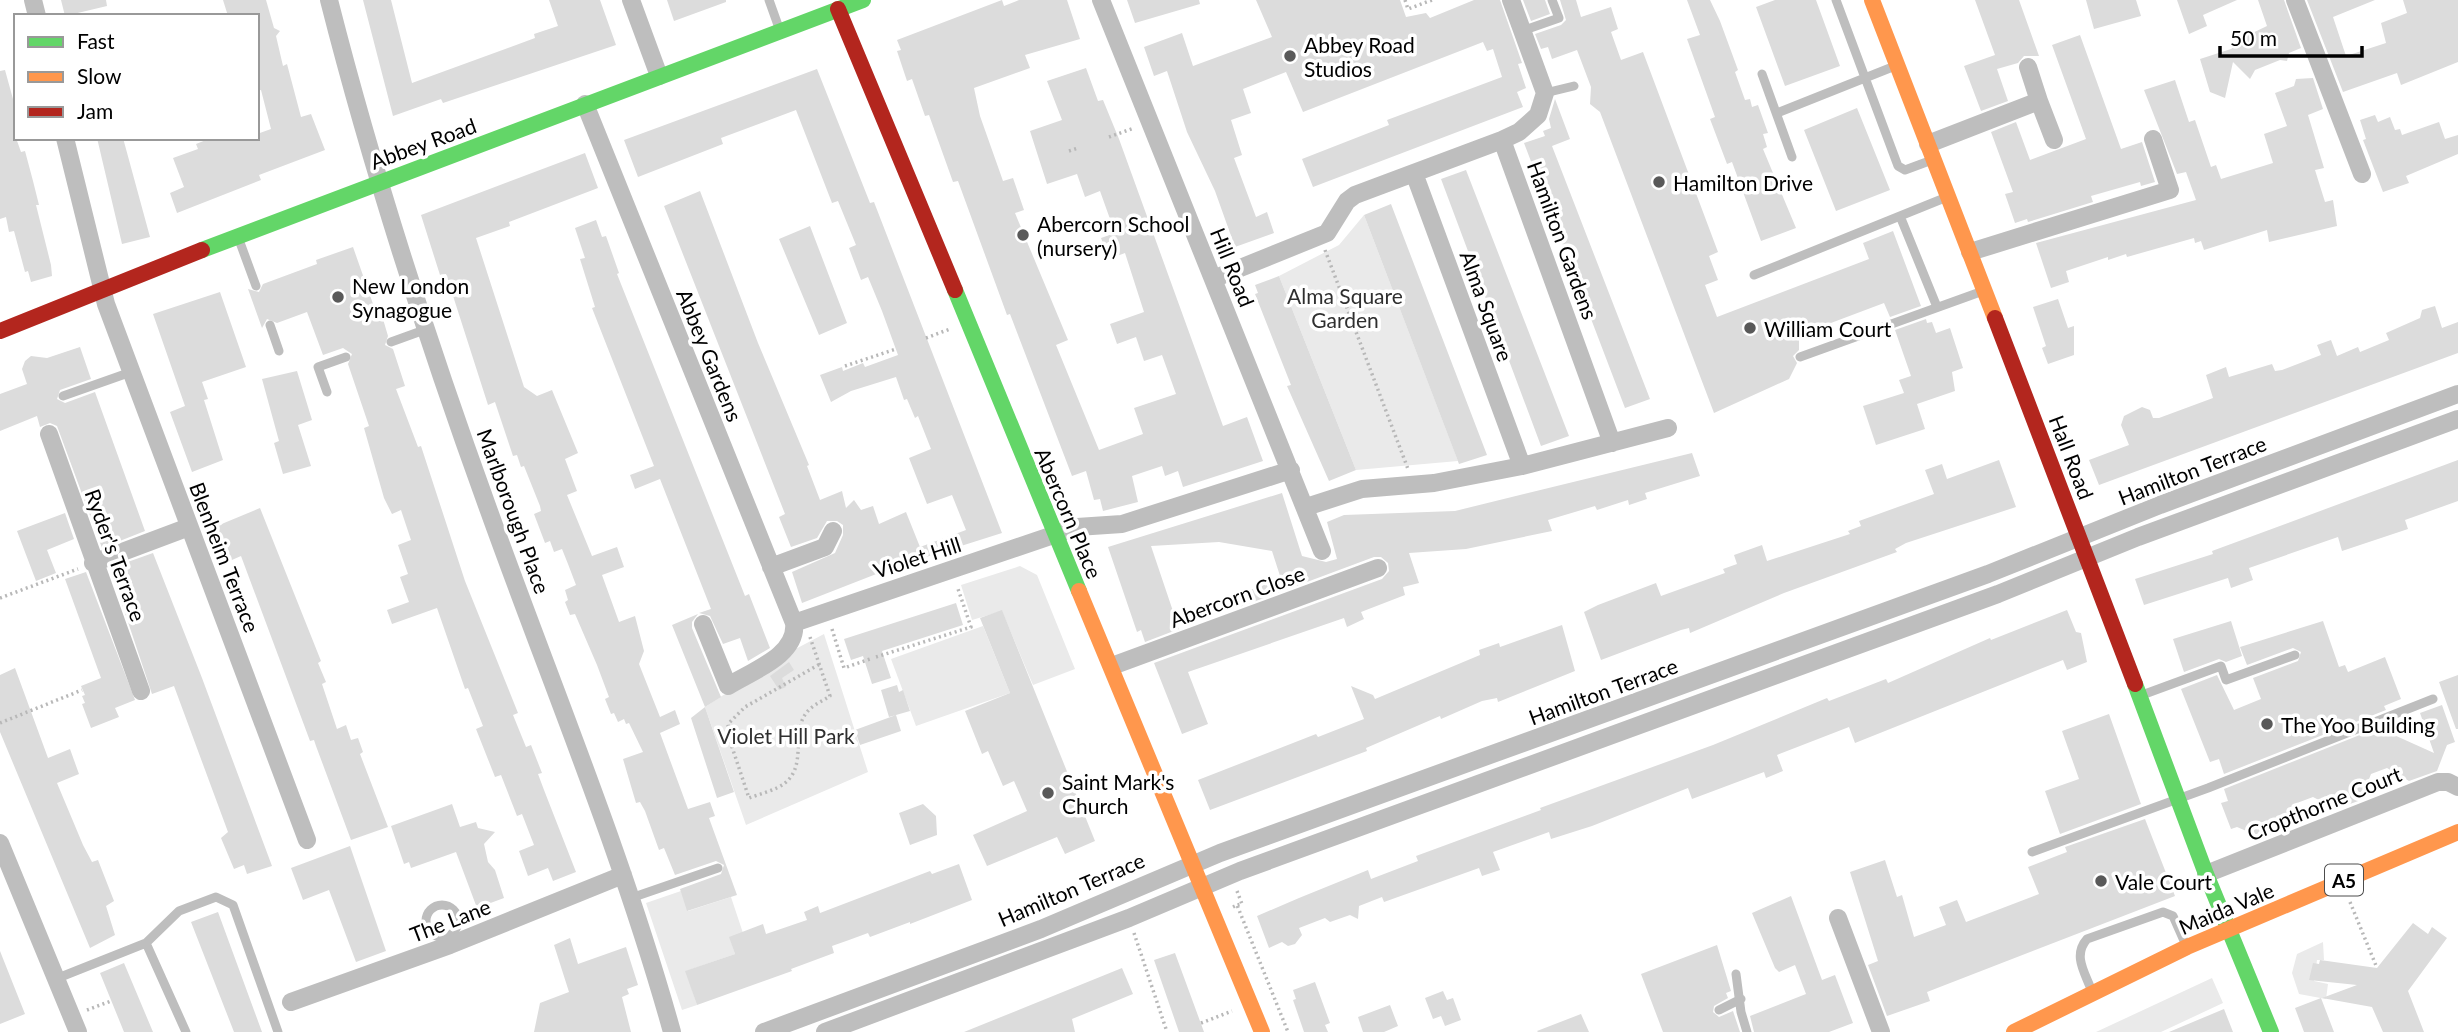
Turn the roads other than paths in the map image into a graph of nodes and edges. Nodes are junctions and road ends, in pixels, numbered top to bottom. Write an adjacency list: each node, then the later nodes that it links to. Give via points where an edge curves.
1 (329, 0): 32 (street, Marlborough Place)
2 (631, 0): 17 (street)
3 (769, 0): 12 (lane)
4 (863, 0): 11 (street, Abbey Road)
5 (1101, 0): 38 (street, Hill Road)
6 (1511, 0): 13 (street)
7 (1552, 0): 13 (lane, via 1559,18)
8 (1836, 0): 18 (lane)
9 (1872, 0): 14 (street, Hall Road)
10 (2295, 0): 31 (street)
11 (838, 9): 12 (street, Abbey Road); 63 (street, Abercorn Place)
12 (780, 30): 17 (street, Abbey Road)
13 (1522, 31): 20 (street)
14 (1897, 65): 18 (lane); 28 (street, Hall Road)
15 (2028, 67): 21 (street)
16 (1762, 74): 23 (lane)
17 (659, 76): 22 (street, Abbey Road)
18 (1866, 78): 23 (lane); 28 (lane, via 1898,166 1905,170)
19 (1574, 86): 20 (lane)
20 (1545, 93): 27 (street, via 1538,115)
21 (2039, 101): 26 (street); 28 (street)
22 (585, 104): 32 (street, Abbey Road); 68 (street, Abbey Gardens)
23 (1777, 113): 29 (lane)
24 (2153, 139): 36 (street, via 2170,190)
25 (65, 140): 40 (street, Blenheim Terrace)
26 (2054, 140)
27 (1502, 141): 30 (street); 57 (street, Hamilton Gardens)
28 (1931, 152): 33 (street, Hall Road)
29 (1792, 157)
30 (1414, 173): 38 (street, via 1355,195 1326,233); 58 (street, Alma Square)
31 (2362, 174)
32 (379, 182): 35 (street, Abbey Road); 44 (street, Marlborough Place)
33 (1948, 197): 34 (lane); 36 (street, Hall Road)
34 (1900, 216): 37 (lane); 42 (lane)
35 (238, 235): 39 (lane); 40 (street, Abbey Road)
36 (1970, 252): 41 (street, Hall Road)
37 (1754, 275)
38 (1213, 279): 59 (street, Hill Road)
39 (256, 286)
40 (101, 289): 45 (street, Abbey Road); 50 (street, Blenheim Terrace)
41 (1984, 290): 42 (lane); 64 (street, Hall Road)
42 (1937, 307): 49 (lane)
43 (270, 325): 47 (lane)
44 (427, 330): 46 (lane); 88 (street, Marlborough Place)
45 (0, 331)
46 (391, 342)
47 (279, 351)
48 (346, 357): 51 (lane, via 318,367)
49 (1800, 357)
50 (131, 372): 53 (lane); 61 (street, Blenheim Terrace)
51 (327, 392)
52 (2458, 394): 64 (street, Hamilton Terrace)
53 (63, 396)
54 (2458, 419): 66 (street, Hamilton Terrace)
55 (1668, 428): 57 (street)
56 (49, 434): 67 (street, Ryder's Terrace)
57 (1612, 443): 58 (street)
58 (1522, 466): 60 (street, via 1434,483 1362,489)
59 (1291, 470): 60 (street, Hill Road); 63 (street, Violet Hill, via 1122,524 1077,527)
60 (1306, 508): 65 (street, Hill Road)
61 (190, 527): 67 (street); 82 (street, Blenheim Terrace)
62 (833, 531): 68 (street, via 825,547)
63 (1055, 535): 72 (street, Violet Hill); 75 (street, Abercorn Place)
64 (2080, 537): 66 (street, Hall Road); 70 (street, Hamilton Terrace)
65 (1322, 551)
66 (2088, 557): 71 (street, Hamilton Terrace); 77 (street, Hall Road)
67 (93, 563): 76 (street, Ryder's Terrace)
68 (771, 566): 72 (street, Abbey Gardens)
69 (1378, 568): 75 (street, Abercorn Close)
70 (1930, 594): 71 (lane); 85 (street, Hamilton Terrace)
71 (1936, 617): 89 (street, Hamilton Terrace)
72 (799, 621): 73 (street, via 789,647 728,686)
73 (703, 624)
74 (2295, 655): 77 (lane, via 2226,680 2221,666)
75 (1112, 666): 85 (street, Abercorn Place)
76 (141, 691)
77 (2141, 695): 80 (street, Hall Road)
78 (2433, 699): 80 (lane)
79 (2458, 788): 87 (street, Cropthorne Court, via 2438,782)
80 (2179, 799): 84 (lane); 87 (street, Hall Road)
81 (2458, 832): 92 (street, Maida Vale / A5)
82 (307, 840)
83 (0, 843): 96 (street)
84 (2032, 852)
85 (1192, 864): 89 (street, Abercorn Place); 105 (street, Hamilton Terrace, via 1041,929 805,1021)
86 (718, 867): 90 (lane)
87 (2206, 874): 92 (street, Hall Road)
88 (623, 875): 90 (street, Marlborough Place); 99 (street, The Lane)
89 (1201, 887): 106 (street, Hamilton Terrace); 107 (street, Abercorn Place)
90 (631, 898): 104 (street, Marlborough Place)
91 (1838, 918): 109 (street)
92 (2231, 930): 94 (street, Maida Vale / A5); 111 (street, Hall Road)
93 (146, 943): 96 (lane); 102 (lane); 103 (lane, via 179,911 216,897 225,899 233,905)
94 (2187, 947): 97 (street, Maida Vale / A5); 97 (lane, via 2173,916 2163,912 2087,939 2079,960)
95 (1736, 974): 98 (lane)
96 (58, 978): 101 (street)
97 (2093, 994): 110 (street, Maida Vale / A5)
98 (1741, 999): 100 (lane); 108 (lane)
99 (291, 1002)
100 (1719, 1010)
101 (75, 1024)
102 (186, 1032)
103 (278, 1032)
104 (672, 1032)
105 (764, 1032)
106 (825, 1032)
107 (1262, 1032)
108 (1747, 1032)
109 (1881, 1032)
110 (2014, 1032)
111 (2270, 1032)

